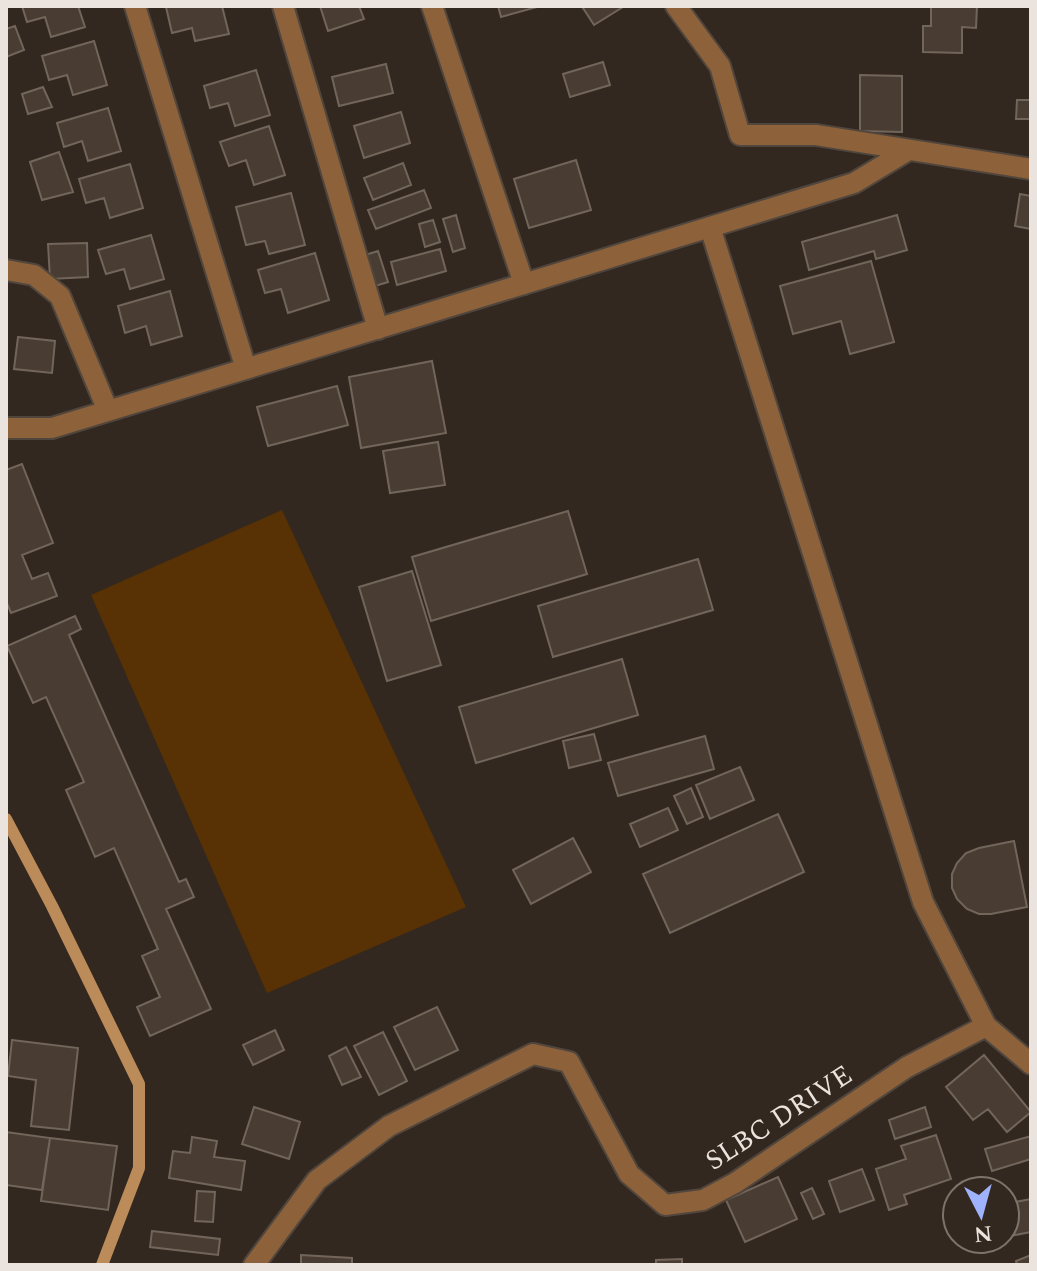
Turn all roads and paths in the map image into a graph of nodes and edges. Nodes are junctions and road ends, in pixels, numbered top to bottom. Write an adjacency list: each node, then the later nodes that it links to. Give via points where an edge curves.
1 (135, 6): 11 (street)
2 (283, 6): 10 (street)
3 (432, 6): 9 (street)
4 (676, 6): 5 (street, via 720,66 740,135 816,135)
5 (907, 151): 6 (street); 7 (street, via 854,183)
6 (1031, 169)
7 (710, 227): 9 (street); 14 (street, via 923,902)
8 (6, 270): 12 (street, via 34,275 60,296)
9 (524, 284): 10 (street)
10 (378, 329): 11 (street)
11 (246, 369): 12 (street)
12 (108, 411): 13 (street, via 52,428)
13 (6, 428)
14 (986, 1026): 15 (street); 16 (street, SLBC DRIVE, via 907,1067 735,1183 703,1200 665,1205 629,1174 569,1062 533,1054 389,1126 317,1180)
15 (1031, 1064)
16 (254, 1265)

